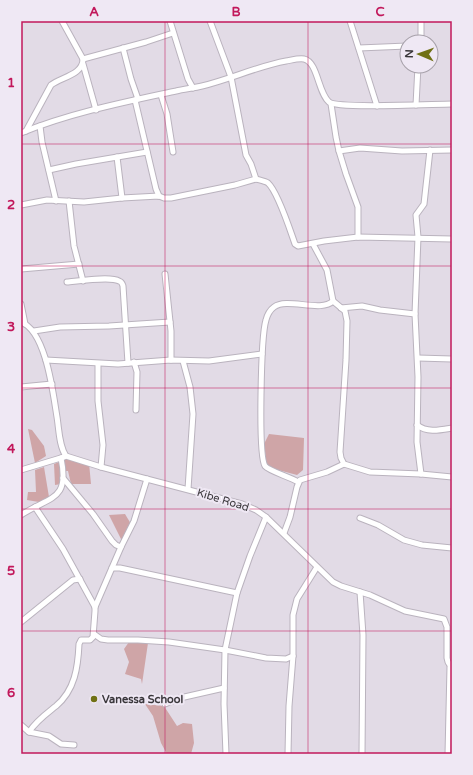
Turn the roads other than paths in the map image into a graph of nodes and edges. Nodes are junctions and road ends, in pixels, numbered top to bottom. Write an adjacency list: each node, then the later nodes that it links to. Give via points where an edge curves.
1 (62, 21): 11 (street)
2 (170, 21): 6 (street)
3 (210, 21): 13 (street)
4 (350, 21): 10 (street)
5 (422, 21): 7 (street)
6 (173, 33): 9 (street); 14 (street)
7 (421, 34)
8 (399, 46): 10 (street)
9 (123, 48): 11 (street); 18 (street)
10 (359, 48): 22 (street)
11 (83, 61): 23 (street); 25 (street, via 74,73 51,85)
12 (418, 74): 21 (street)
13 (231, 77): 15 (street); 19 (street, via 279,62 304,59 310,61 322,93); 33 (street, via 244,148)
14 (188, 79): 15 (street); 16 (street)
15 (193, 88): 16 (street)
16 (183, 90): 17 (street)
17 (161, 95): 18 (street); 30 (street)
18 (136, 99): 23 (street); 29 (street)
19 (331, 104): 22 (street); 26 (street)
20 (452, 104): 21 (street)
21 (416, 105): 22 (street)
22 (377, 106)
23 (96, 110): 24 (street)
24 (40, 126): 25 (street); 32 (street)
25 (23, 132)
26 (339, 150): 27 (street); 39 (street, via 358,208)
27 (430, 150): 28 (street); 40 (street, via 424,204 416,215)
28 (451, 151)
29 (147, 152): 31 (street); 34 (street)
30 (173, 152)
31 (118, 157): 32 (street); 35 (street)
32 (49, 170): 36 (street)
33 (256, 179): 34 (street, via 171,198); 42 (street, via 267,182 274,191 295,244)
34 (159, 196): 35 (street)
35 (122, 198): 37 (street, via 91,202)
36 (56, 201): 37 (street); 38 (street, via 47,200)
37 (69, 201): 43 (street)
38 (21, 205)
39 (358, 237): 40 (street); 42 (street)
40 (418, 237): 41 (street); 51 (street)
41 (452, 239)
42 (313, 244): 48 (street, via 327,270)
43 (79, 264): 44 (street); 46 (street)
44 (21, 269)
45 (165, 274): 52 (street)
46 (83, 281): 47 (street); 54 (street, via 121,282)
47 (67, 282)
48 (333, 301): 50 (street); 56 (street, via 324,305 276,306 266,320)
49 (21, 304): 53 (street)
50 (341, 308): 51 (street, via 362,306); 71 (street, via 346,314 347,321 340,452)
51 (416, 314): 57 (street)
52 (170, 322): 54 (street); 60 (street)
53 (23, 323): 55 (street)
54 (125, 324): 55 (street); 63 (street)
55 (34, 331): 59 (street)
56 (262, 354): 61 (street, via 222,360); 78 (street, via 261,440 264,463 270,471)
57 (418, 358): 58 (street); 68 (street)
58 (452, 358)
59 (46, 360): 64 (street); 65 (street)
60 (171, 360): 61 (street); 62 (street)
61 (183, 361): 79 (street, via 190,386 192,414)
62 (137, 362): 63 (street); 67 (street)
63 (128, 363): 64 (street)
64 (98, 364): 72 (street)
65 (52, 384): 66 (street); 70 (street)
66 (21, 387)
67 (136, 410)
68 (417, 425): 69 (street, via 427,430); 74 (street)
69 (452, 428)
70 (64, 457): 72 (street, Kibe Road); 73 (street); 76 (street)
71 (344, 464): 74 (street, via 370,472); 78 (street, via 327,472 302,478)
72 (101, 467): 77 (street, Kibe Road)
73 (21, 470)
74 (421, 474): 75 (street)
75 (452, 477)
76 (63, 478): 80 (street, via 63,485 56,496); 85 (street, via 112,541)
77 (147, 479): 79 (street, Kibe Road); 85 (street, via 134,521)
78 (298, 482): 84 (street)
79 (188, 489): 82 (street, Kibe Road, via 242,504)
80 (35, 507): 81 (street); 91 (street)
81 (21, 515)
82 (266, 517): 84 (street, Kibe Road); 93 (street)
83 (360, 518): 86 (street, via 404,540)
84 (284, 533): 88 (street, Kibe Road)
85 (121, 547): 87 (street)
86 (452, 548)
87 (116, 558): 89 (street); 90 (street)
88 (317, 567): 92 (street, Kibe Road, via 333,582); 102 (street, via 295,606 292,627)
89 (112, 568): 90 (street); 95 (street)
90 (120, 568): 93 (street)
91 (80, 579): 94 (street); 99 (street, via 73,580)
92 (360, 592): 97 (street, Kibe Road, via 405,610); 114 (street, via 363,635)
93 (237, 593): 101 (street)
94 (90, 597): 95 (street); 96 (street)
95 (98, 598): 96 (street)
96 (95, 607): 100 (street)
97 (446, 620): 98 (street, Kibe Road); 105 (street, via 447,658)
98 (452, 621)
99 (21, 622)
100 (94, 634): 101 (street, via 108,640 169,642); 110 (street, via 92,639 80,642 77,667 68,691)
101 (225, 650): 103 (street); 106 (street)
102 (293, 656): 103 (street); 104 (street)
103 (286, 659): 104 (street)
104 (293, 665): 113 (street)
105 (451, 667): 109 (street)
106 (224, 688): 107 (street); 112 (street)
107 (165, 704)
108 (21, 725): 110 (street)
109 (450, 728): 115 (street)
110 (29, 732): 111 (street, via 49,736 61,744)
111 (74, 745)
112 (226, 754)
113 (288, 754)
114 (362, 754)
115 (448, 754)

